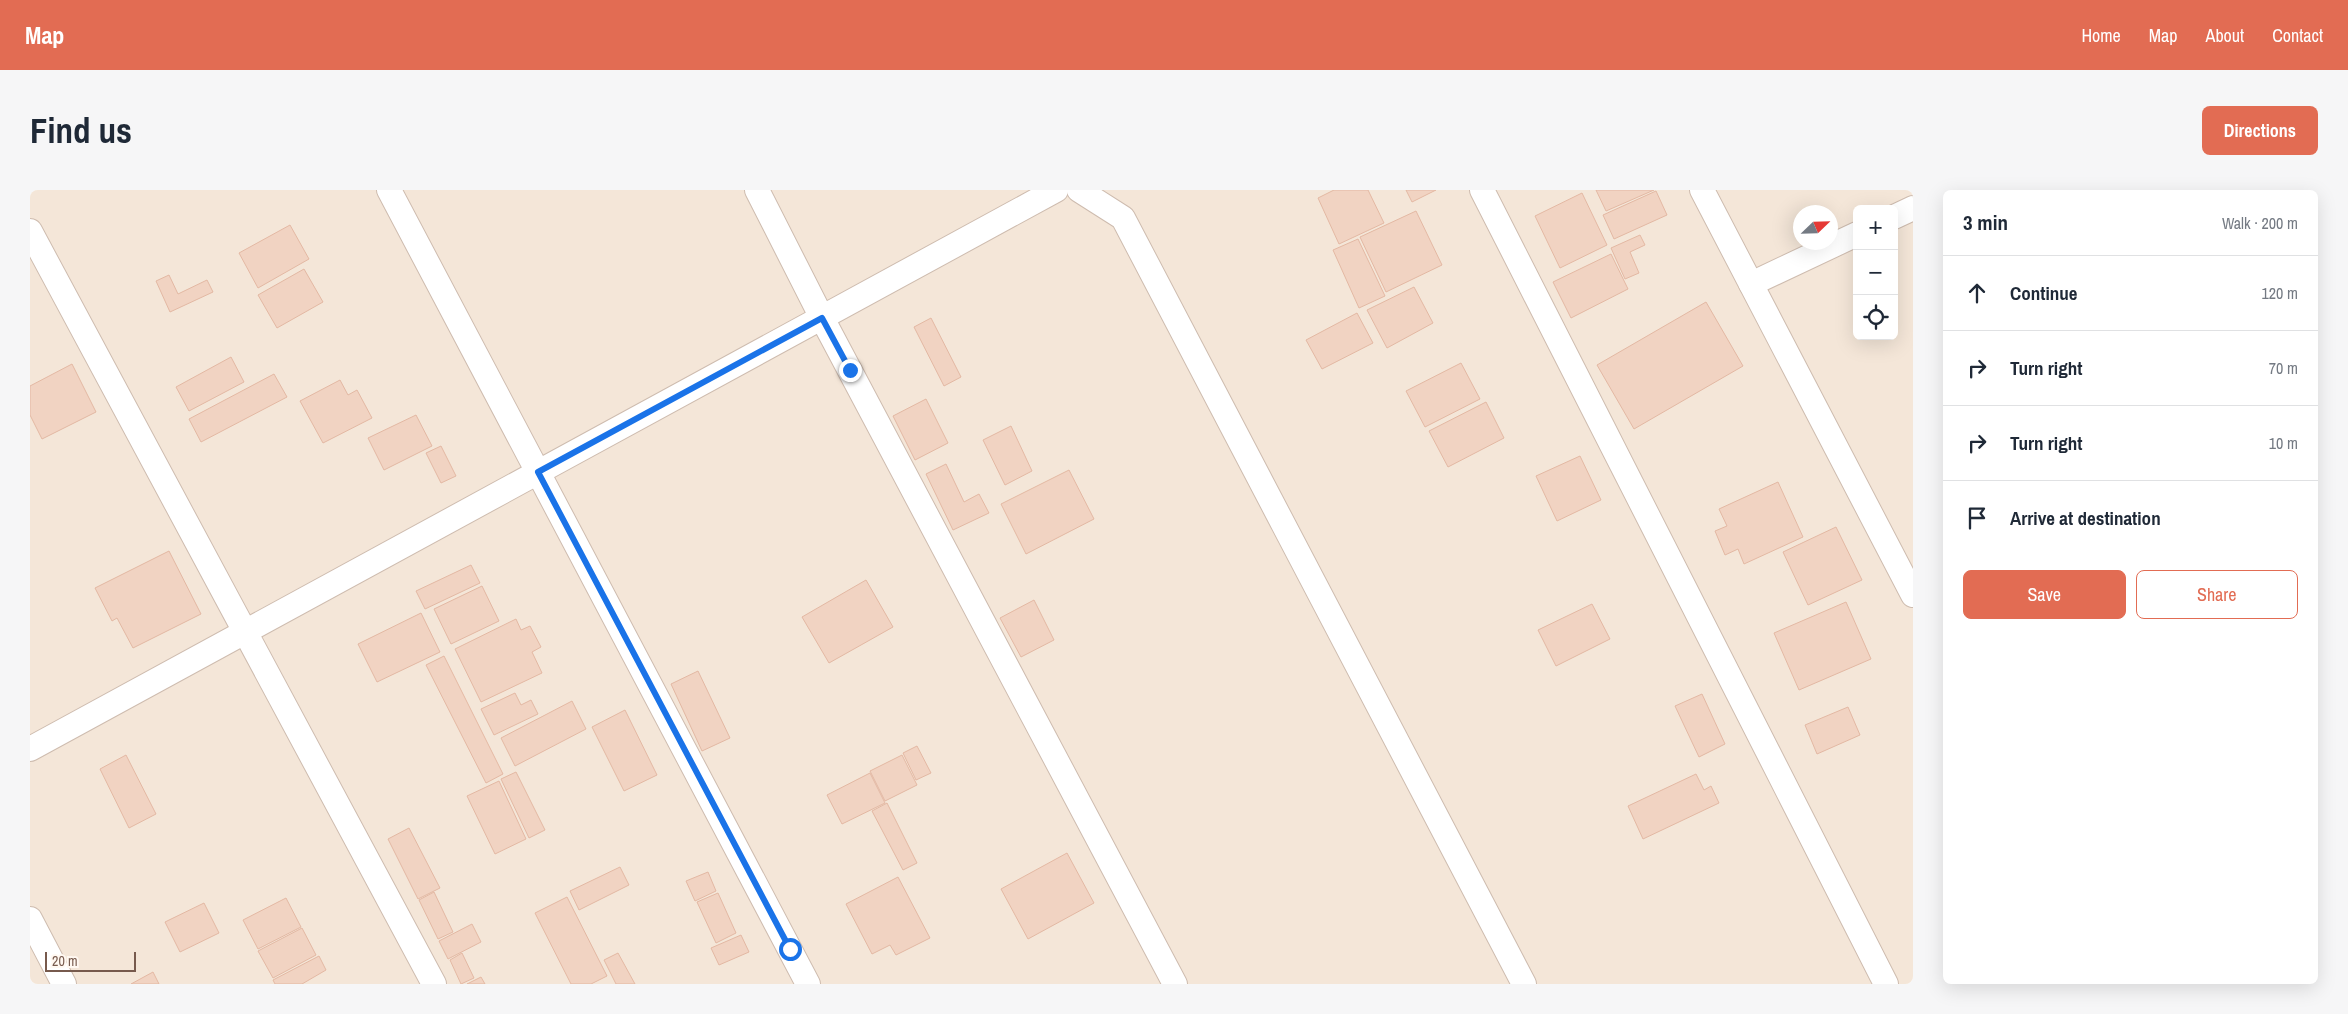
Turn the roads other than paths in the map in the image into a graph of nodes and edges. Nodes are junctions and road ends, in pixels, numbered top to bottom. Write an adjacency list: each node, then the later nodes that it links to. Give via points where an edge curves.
1 (389, 190): 13 (street)
2 (757, 190): 12 (street)
3 (1056, 190): 12 (street)
4 (1079, 190): 22 (street, via 1123,218)
5 (1482, 190): 23 (street)
6 (1702, 190): 11 (street)
7 (1913, 208): 8 (street)
8 (1898, 215)
9 (30, 232): 15 (street)
10 (1853, 236): 11 (street)
11 (1751, 284): 14 (street)
12 (822, 318): 13 (street); 21 (street)
13 (538, 472): 15 (street); 20 (street)
14 (1913, 595)
15 (245, 632): 16 (street); 19 (street)
16 (30, 749)
17 (30, 919): 18 (street)
18 (64, 984)
19 (434, 984)
20 (808, 984)
21 (1175, 984)
22 (1524, 984)
23 (1886, 984)

